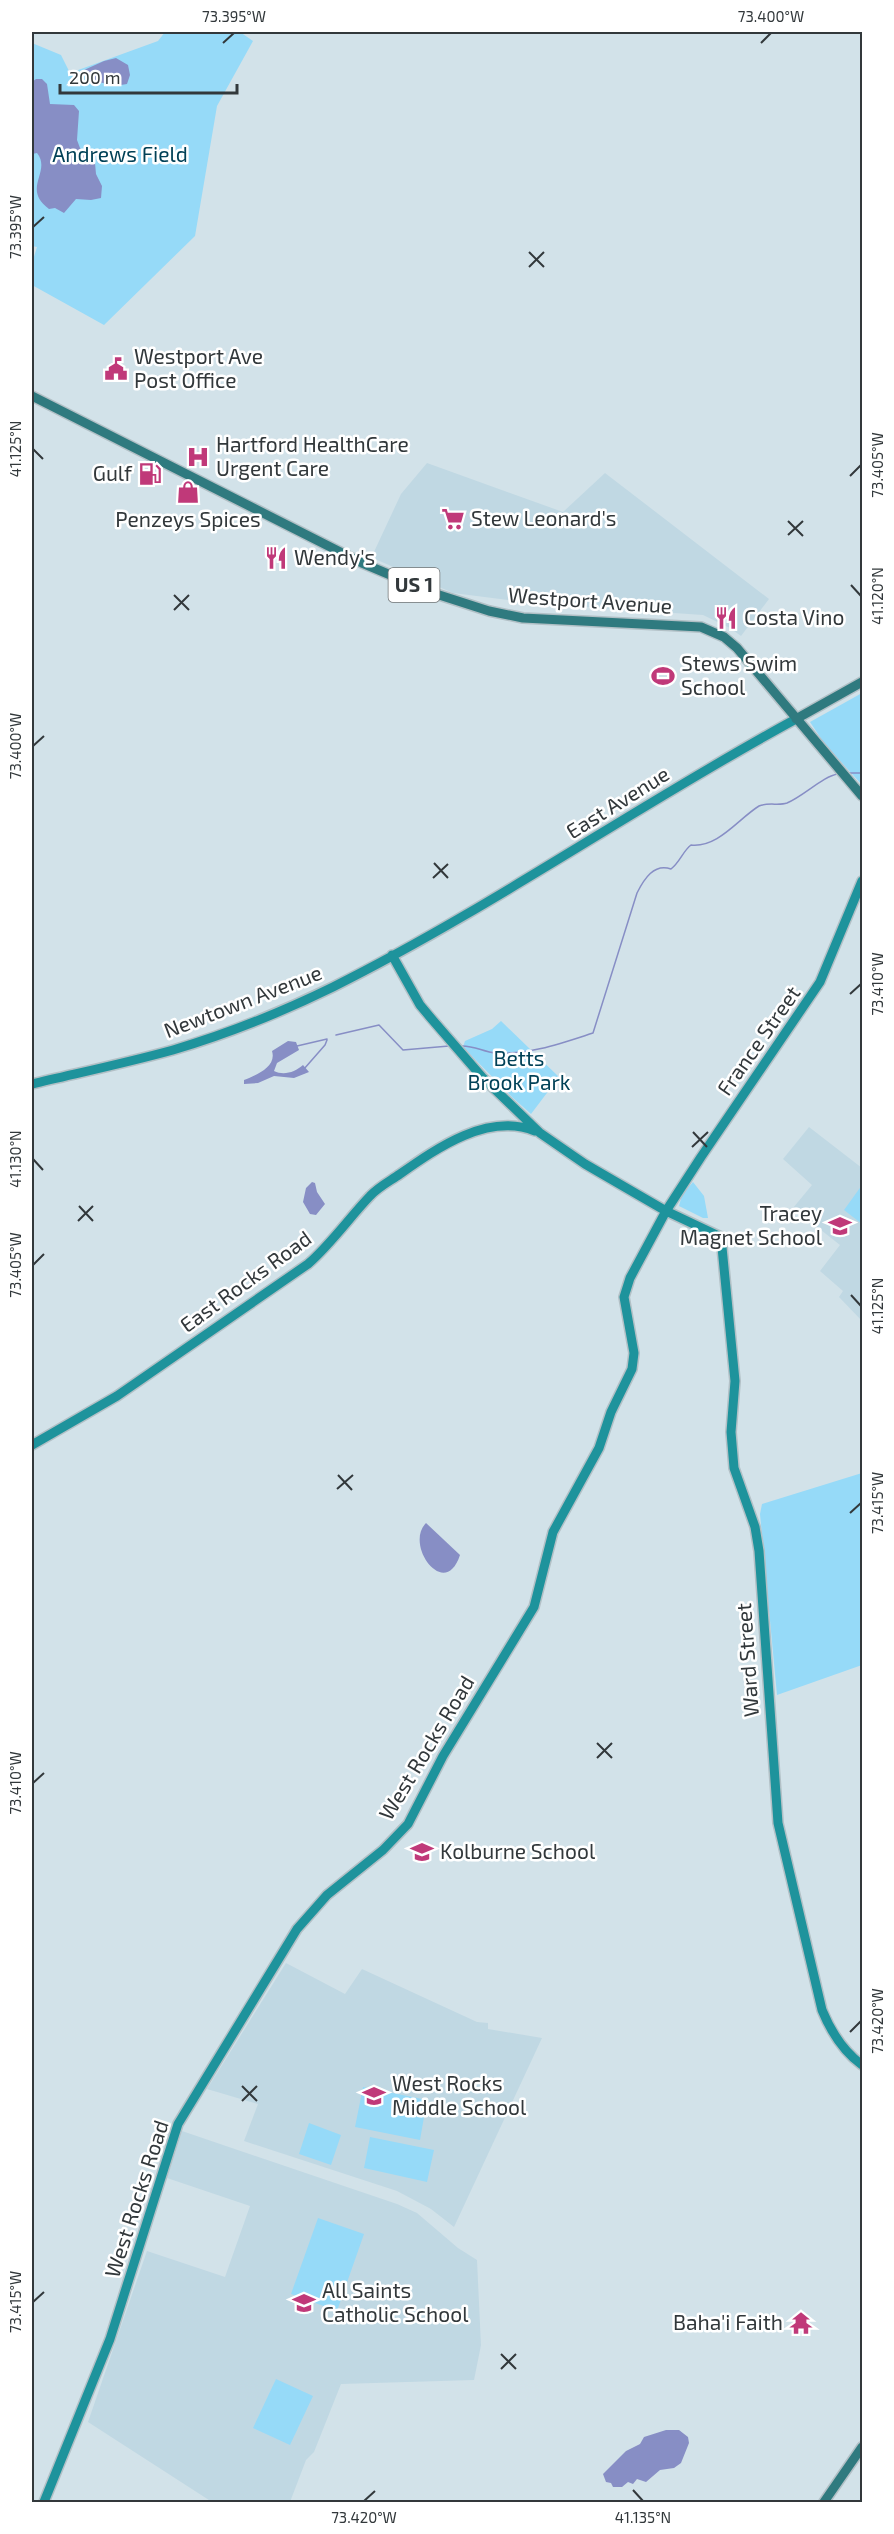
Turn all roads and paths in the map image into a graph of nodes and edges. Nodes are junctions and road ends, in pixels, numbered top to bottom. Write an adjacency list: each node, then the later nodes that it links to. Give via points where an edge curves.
1 (32, 396): 3 (main road, Westport Avenue / US 1, via 362,563 433,593 523,618 706,629 736,648)
2 (862, 682): 3 (main road, East Avenue)
3 (796, 719): 4 (main road, US 1); 6 (main road, East Avenue)
4 (862, 796)
5 (862, 881): 9 (main road, France Street, via 815,990)
6 (392, 955): 7 (main road, Newtown Avenue, via 332,987 224,1033 173,1050); 8 (main road, via 420,1005 482,1077)
7 (32, 1084)
8 (540, 1133): 9 (main road); 10 (main road, East Rocks Road, via 523,1126 504,1125 444,1144 372,1194 308,1264 117,1396)
9 (666, 1211): 11 (main road, Ward Street, via 721,1237 735,1381 731,1432 734,1468 755,1527 776,1806 784,1856 822,2010 835,2037); 13 (main road, West Rocks Road, via 624,1297 634,1353 632,1369 599,1448 553,1532 534,1607 443,1756 408,1824 383,1850 327,1895 297,1929 178,2124 110,2339)
10 (32, 1445)
11 (862, 2065)
12 (862, 2447): 14 (main road)
13 (44, 2502)
14 (824, 2502)

